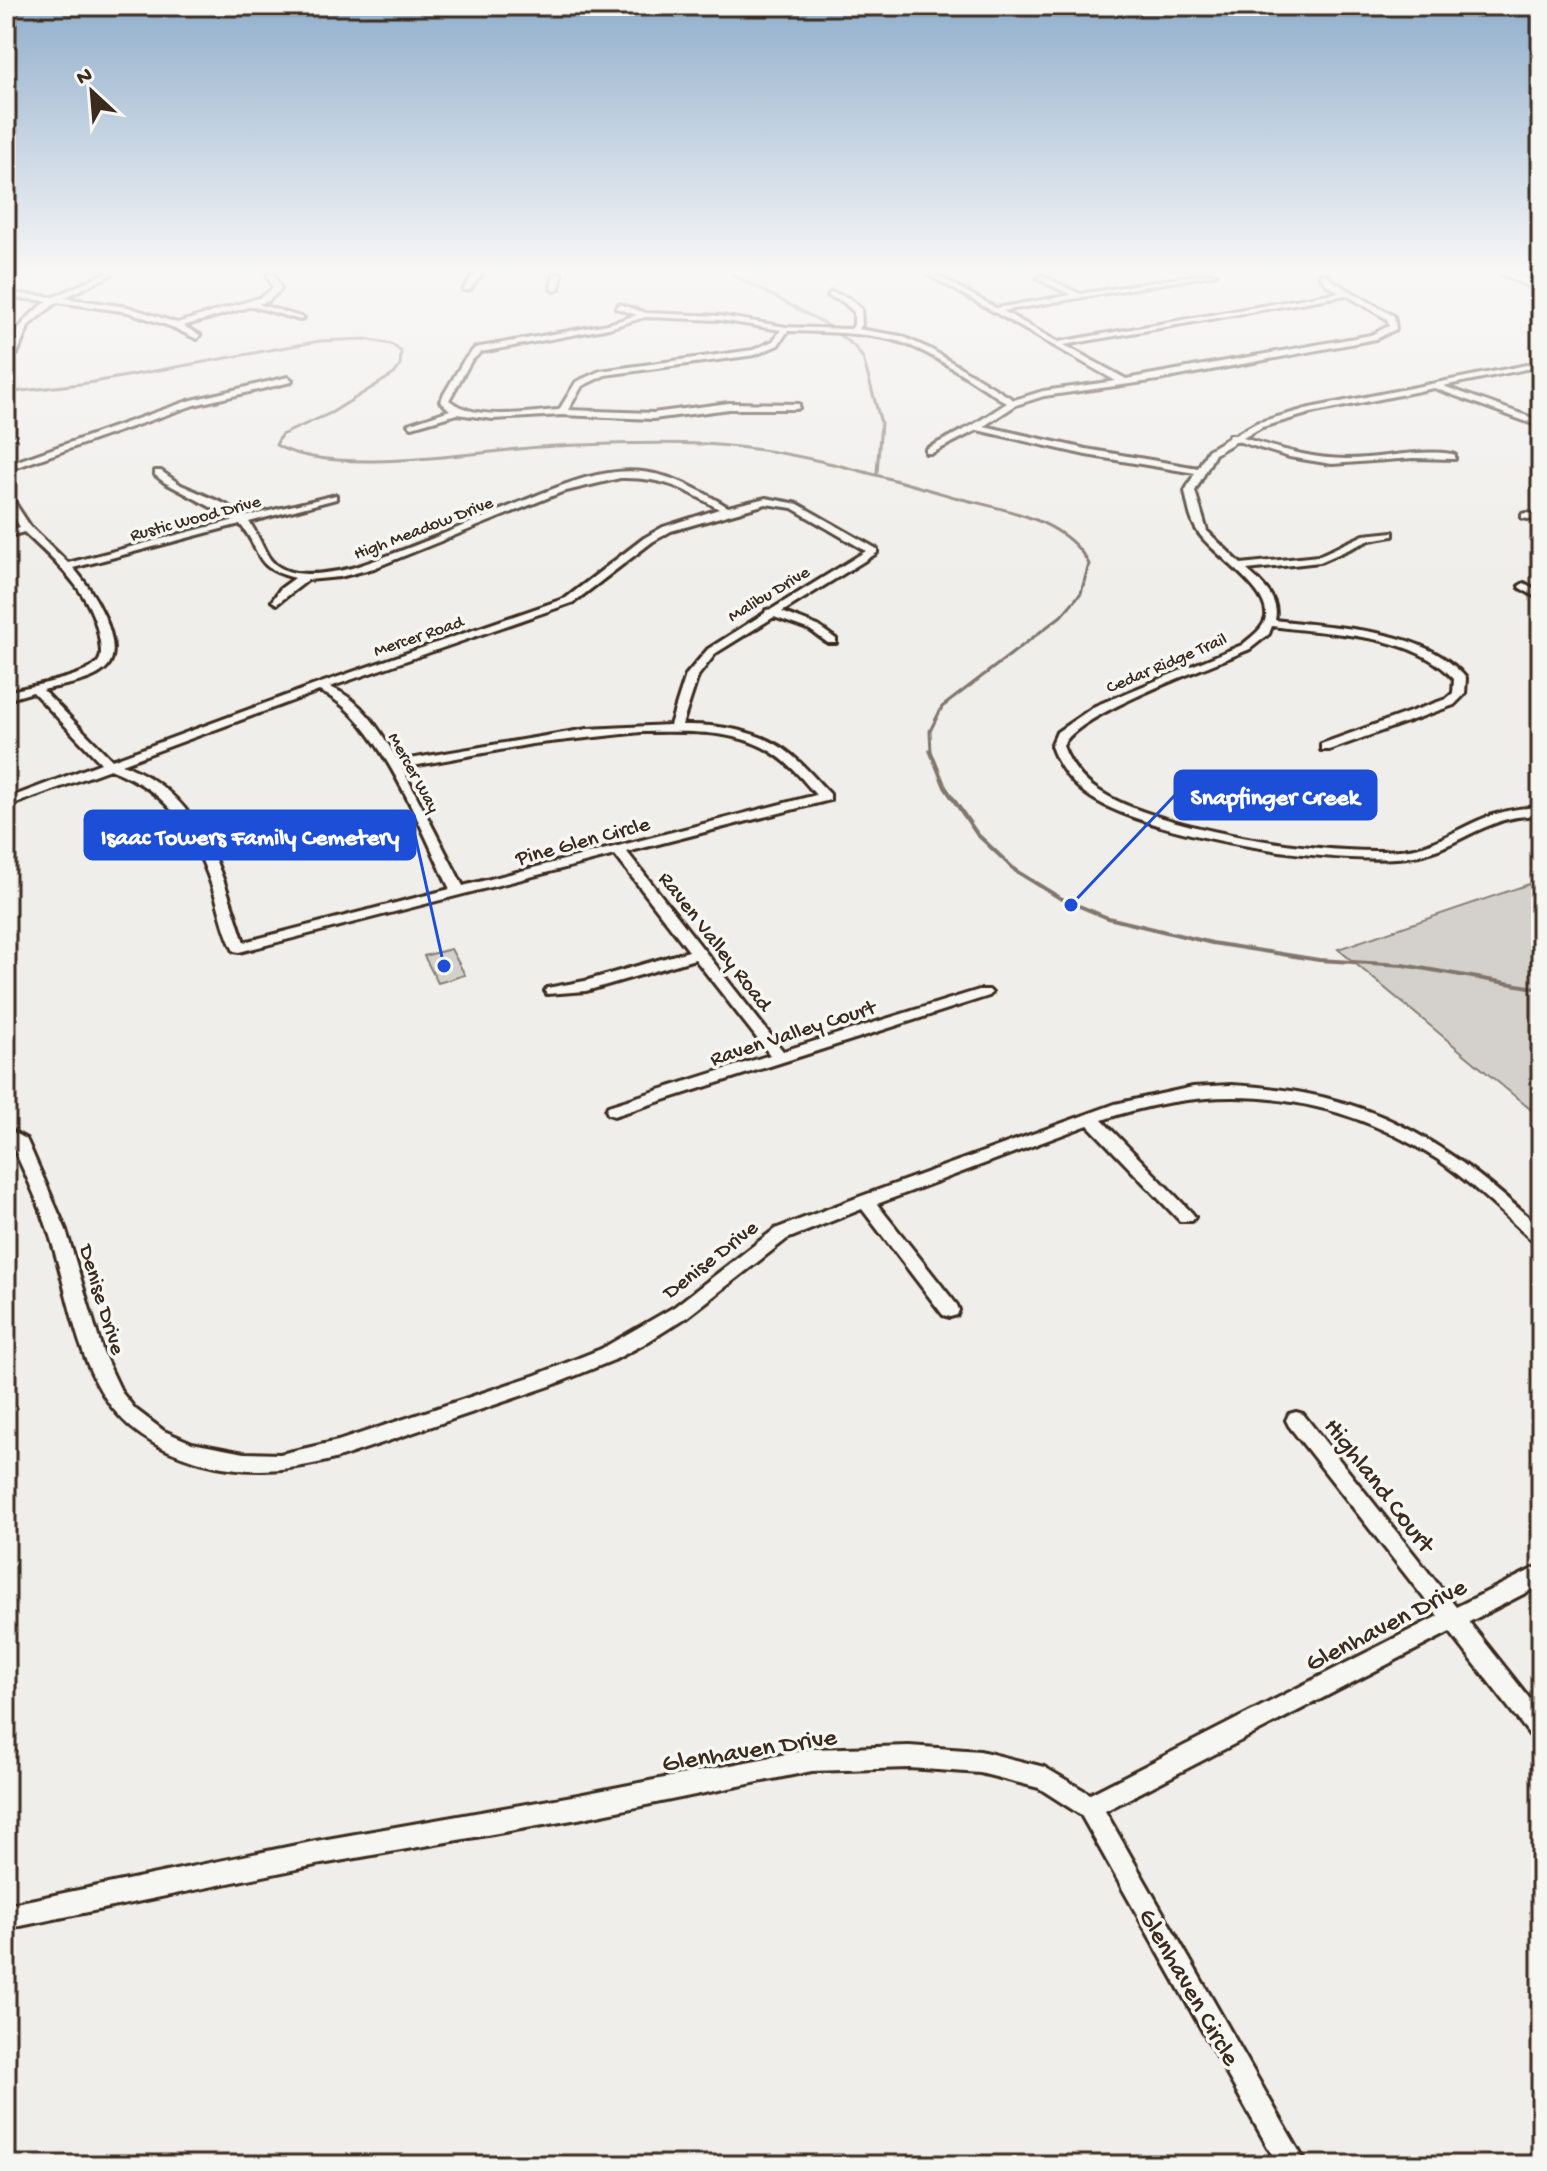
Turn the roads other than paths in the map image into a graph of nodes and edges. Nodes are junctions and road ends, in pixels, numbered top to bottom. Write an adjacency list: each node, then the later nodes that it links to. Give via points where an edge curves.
1 (460, 375): 12 (street, via 444,395 445,404)
2 (596, 375): 13 (street, via 576,387)
3 (967, 375): 10 (street)
4 (1113, 375): 8 (street)
5 (1155, 375): 8 (street)
6 (1487, 375): 9 (street)
7 (288, 380): 20 (street, via 202,400)
8 (1123, 381): 10 (street)
9 (1436, 386): 15 (street); 17 (street, via 1280,418)
10 (1013, 403): 16 (street)
11 (796, 406): 13 (street, via 729,406 653,416)
12 (457, 411): 13 (street, via 493,416); 14 (street)
13 (562, 412)
14 (412, 424)
15 (1541, 424)
16 (976, 427): 18 (street); 21 (street)
17 (1232, 437): 19 (street, via 1330,462); 21 (street, via 1211,452)
18 (929, 451)
19 (1452, 457)
20 (6, 467)
21 (1198, 471): 34 (street, via 1190,491 1197,521)
22 (158, 473): 28 (street)
23 (6, 496): 30 (street)
24 (333, 497): 28 (street, Rustic Wood Drive)
25 (727, 510): 29 (street, Mercer Road, via 781,502); 35 (street, High Meadow Drive, via 663,478 591,479 359,570); 42 (street, Mercer Road, via 667,529 570,600)
26 (1525, 516): 27 (street)
27 (1541, 518)
28 (243, 521): 33 (street, Rustic Wood Drive); 35 (street, High Meadow Drive, via 270,566)
29 (826, 524): 39 (street, Malibu Drive, via 873,551)
30 (26, 528): 31 (street); 33 (street)
31 (6, 534)
32 (1389, 534): 34 (street, via 1368,537 1320,559)
33 (65, 567): 43 (street, via 82,583 103,625 107,656 89,674)
34 (1237, 568): 40 (street, via 1267,596)
35 (306, 576): 38 (street)
36 (1524, 586): 37 (street)
37 (1541, 597)
38 (277, 601)
39 (770, 612): 41 (street, via 814,628); 45 (street, Malibu Drive, via 702,661 692,675)
40 (1271, 623): 46 (street, via 1417,648 1448,664 1460,678 1459,694 1450,702); 50 (street, Cedar Ridge Trail, via 1246,647 1078,722 1061,735 1057,746 1069,771 1105,800 1172,826 1345,853 1415,852 1501,814)
41 (832, 641)
42 (319, 687): 47 (street, Mercer Road); 48 (street, Mercer Way, via 355,709)
43 (36, 689): 44 (street); 47 (street, Pine Glen Circle)
44 (6, 696)
45 (675, 728): 48 (street, Pine Glen Circle, via 517,742); 51 (street, Pine Glen Circle, via 770,745 825,797)
46 (1325, 747)
47 (109, 764): 49 (street, Mercer Road); 52 (street, Pine Glen Circle, via 137,776 188,816 239,948)
48 (394, 766): 52 (street, Mercer Way)
49 (6, 803)
50 (1541, 811)
51 (618, 850): 52 (street, Pine Glen Circle); 53 (street, Raven Valley Road)
52 (459, 893)
53 (700, 953): 54 (street); 56 (street, Raven Valley Road)
54 (552, 991)
55 (984, 993): 56 (street, Raven Valley Court)
56 (780, 1058): 57 (street, Raven Valley Court)
57 (614, 1110)
58 (1091, 1118): 60 (street, Denise Drive); 61 (street); 62 (street, Denise Drive, via 1156,1099 1214,1090 1254,1090 1335,1105 1375,1118 1445,1157)
59 (6, 1134): 60 (street, Denise Drive, via 20,1143 56,1227 100,1369 126,1413 175,1447 264,1463 328,1452 616,1350 665,1323 781,1234)
60 (865, 1201): 63 (street)
61 (1186, 1217)
62 (1541, 1238)
63 (950, 1310)
64 (1296, 1420): 66 (street, Highland Court)
65 (1541, 1574): 66 (street, Glenhaven Drive)
66 (1451, 1620): 67 (street, Highland Court); 68 (street, Glenhaven Drive)
67 (1541, 1731)
68 (1089, 1807): 69 (street, Glenhaven Drive, via 1044,1778 980,1762 909,1757 812,1760); 70 (street, Glenhaven Circle)
69 (6, 1917)
70 (1293, 2165)

